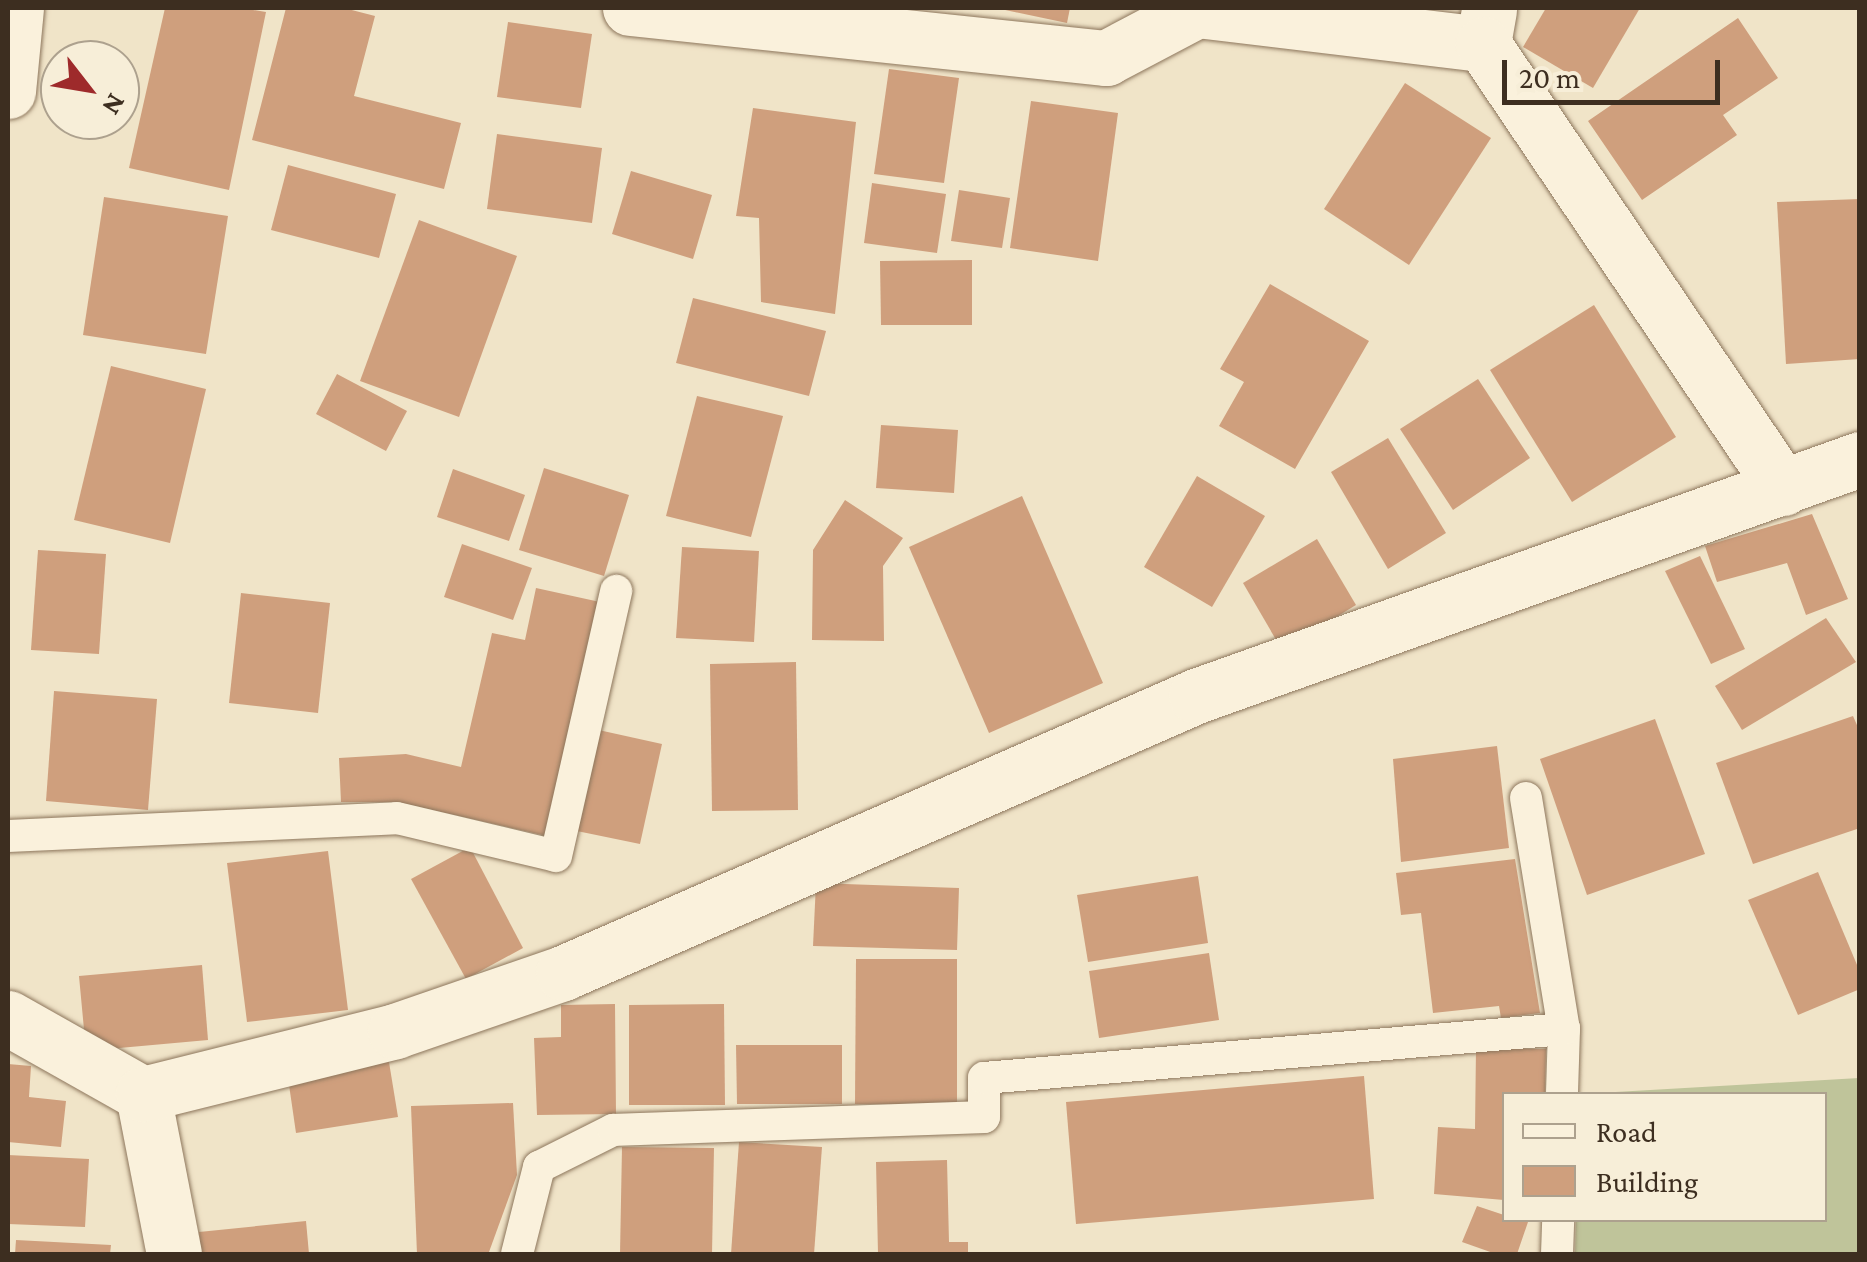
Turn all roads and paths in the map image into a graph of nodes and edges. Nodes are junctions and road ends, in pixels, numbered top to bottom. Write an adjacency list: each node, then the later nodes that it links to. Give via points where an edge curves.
1 (16, 8): 4 (street)
2 (630, 8): 3 (street, via 1106,58 1196,10)
3 (1486, 26): 6 (street)
4 (8, 91)
5 (1860, 459): 6 (street)
6 (1782, 488): 13 (street, via 1196,696 563,973 395,1032)
7 (616, 591): 9 (lane, via 556,856 397,818)
8 (1526, 798): 11 (lane)
9 (8, 836)
10 (8, 1018): 13 (street)
11 (1564, 1029): 12 (lane); 16 (lane, via 984,1078 984,1117 613,1130 539,1167)
12 (1562, 1092)
13 (143, 1094): 15 (street)
14 (1558, 1222): 17 (lane)
15 (174, 1254)
16 (517, 1254)
17 (1557, 1254)

